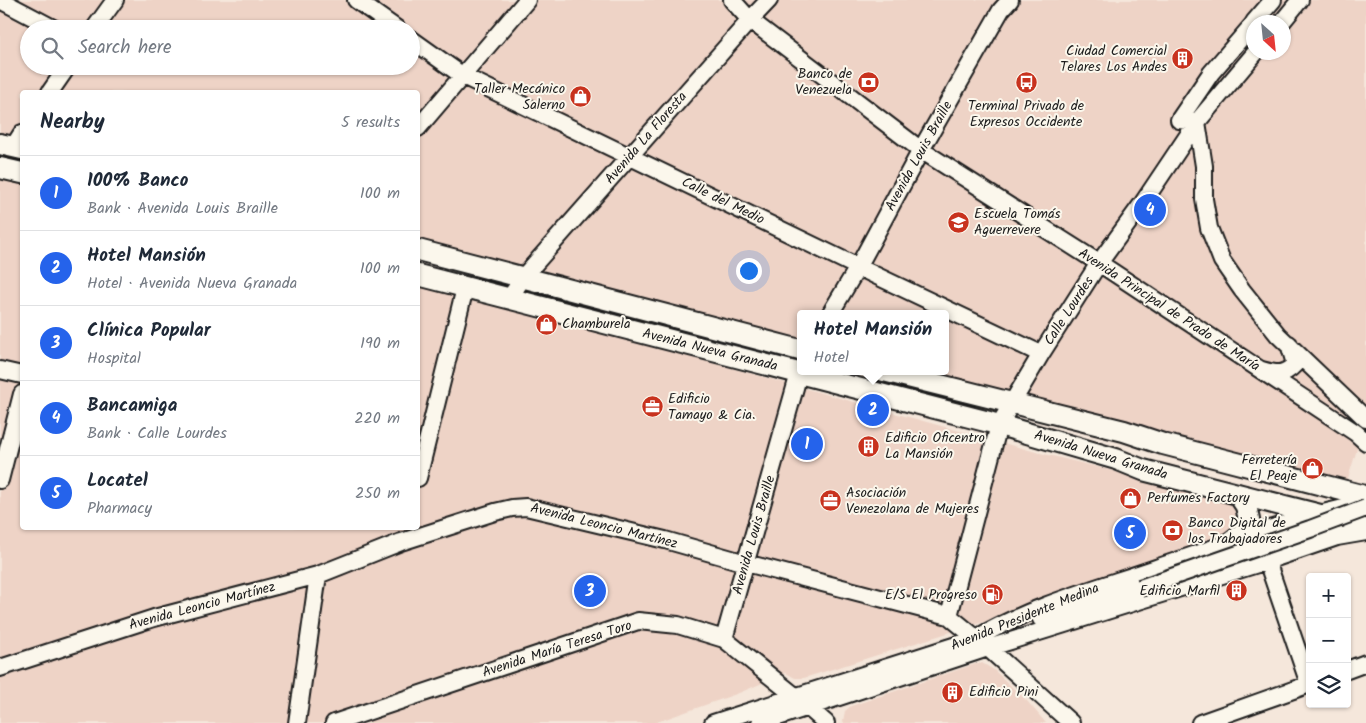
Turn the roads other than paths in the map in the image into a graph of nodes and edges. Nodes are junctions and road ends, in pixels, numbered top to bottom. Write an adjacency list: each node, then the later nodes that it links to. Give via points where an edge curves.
1 (0, 0): 12 (street)
2 (115, 0): 13 (street)
3 (356, 0): 14 (street)
4 (527, 0): 20 (street)
5 (732, 0): 15 (street, Avenida Principal de Prado de María)
6 (769, 0): 15 (street, Avenida La Floresta)
7 (1010, 0): 24 (street, Avenida Louis Braille, via 1001,10)
8 (1273, 0): 10 (street)
9 (1300, 0): 11 (street)
10 (1261, 15)
11 (1288, 15)
12 (38, 20)
13 (101, 20)
14 (384, 20)
15 (750, 20): 24 (street, Avenida Principal de Prado de María); 25 (street, Avenida La Floresta)
16 (1246, 32): 22 (street, via 1211,73 1179,120)
17 (420, 45): 20 (street, Calle del Medio)
18 (1249, 60): 22 (street, Calle Lourdes)
19 (62, 75): 21 (street)
20 (463, 76): 23 (street); 25 (street, Calle del Medio)
21 (51, 90)
22 (1197, 122): 29 (street, Calle Lourdes); 38 (street, via 1209,228 1222,261 1278,335)
23 (420, 126)
24 (921, 150): 29 (street, Avenida Principal de Prado de María); 30 (street, Avenida Louis Braille)
25 (631, 156): 30 (street, Calle del Medio); 31 (street, Avenida La Floresta)
26 (0, 168): 27 (main road)
27 (20, 173)
28 (420, 250): 31 (main road, Avenida Nueva Granada)
29 (1099, 263): 40 (street, Calle Lourdes); 41 (street, Avenida Principal de Prado de María)
30 (858, 267): 35 (street, Avenida Louis Braille); 36 (street, Calle del Medio)
31 (524, 276): 34 (street, Avenida La Floresta); 39 (main road, Avenida Nueva Granada)
32 (420, 277): 33 (main road, Avenida Nueva Granada)
33 (465, 288): 34 (main road, Avenida Nueva Granada); 53 (street)
34 (509, 299): 43 (main road, Avenida Nueva Granada)
35 (832, 310)
36 (948, 310)
37 (949, 310): 40 (street, Calle del Medio)
38 (1289, 344): 41 (street, via 1295,364 1288,371 1277,374); 50 (street)
39 (797, 349)
40 (1041, 354): 49 (street, Calle Lourdes)
41 (1257, 368): 52 (street, Avenida Principal de Prado de María)
42 (0, 370): 44 (street)
43 (797, 371)
44 (20, 375)
45 (799, 375): 61 (street, Avenida Louis Braille)
46 (811, 375): 51 (main road, Avenida Nueva Granada)
47 (900, 375): 49 (main road, Avenida Nueva Granada)
48 (20, 402): 54 (street)
49 (1012, 403): 51 (street, Calle Lourdes); 56 (main road, Avenida Nueva Granada, via 1124,431)
50 (1366, 419)
51 (999, 425): 55 (main road, Avenida Nueva Granada, via 1143,470); 63 (street)
52 (1366, 442)
53 (420, 470)
54 (0, 480)
55 (1238, 494): 57 (main road, Avenida Nueva Granada); 59 (main road, via 1246,506 1249,520 1243,533)
56 (1364, 502): 57 (street, Avenida Presidente Medina); 65 (street, bridge, via 1310,529)
57 (1348, 524): 59 (street, Avenida Presidente Medina, via 1294,521); 60 (street, Avenida Presidente Medina, via 1337,537)
58 (403, 535): 61 (street, Avenida Leoncio Martínez, via 526,507); 62 (street, Avenida Leoncio Martínez)
59 (1232, 542): 65 (street, Avenida Presidente Medina, via 1052,603 999,625)
60 (1267, 561): 65 (street, Avenida Presidente Medina); 69 (street)
61 (746, 563): 63 (street, Avenida Leoncio Martínez); 64 (street, Avenida Louis Braille)
62 (318, 574): 67 (street, Avenida Leoncio Martínez, via 154,618); 72 (street)
63 (949, 616): 65 (street, Avenida Leoncio Martínez)
64 (724, 639): 71 (street, Avenida María Teresa Toro); 73 (street, Avenida María Teresa Toro, via 678,625 638,621)
65 (982, 644): 71 (street, Avenida Presidente Medina); 71 (street, Avenida Presidente Medina, via 927,668); 77 (street, Avenida Leoncio Martínez)
66 (1366, 663): 68 (street)
67 (0, 668)
68 (1351, 669)
69 (1306, 675)
70 (1306, 685): 78 (street)
71 (801, 701): 74 (street, Avenida Presidente Medina); 75 (street, Avenida Presidente Medina); 76 (street, Avenida María Teresa Toro)
72 (297, 723)
73 (334, 723)
74 (714, 723)
75 (760, 723)
76 (826, 723)
77 (1071, 723)
78 (1200, 723)

